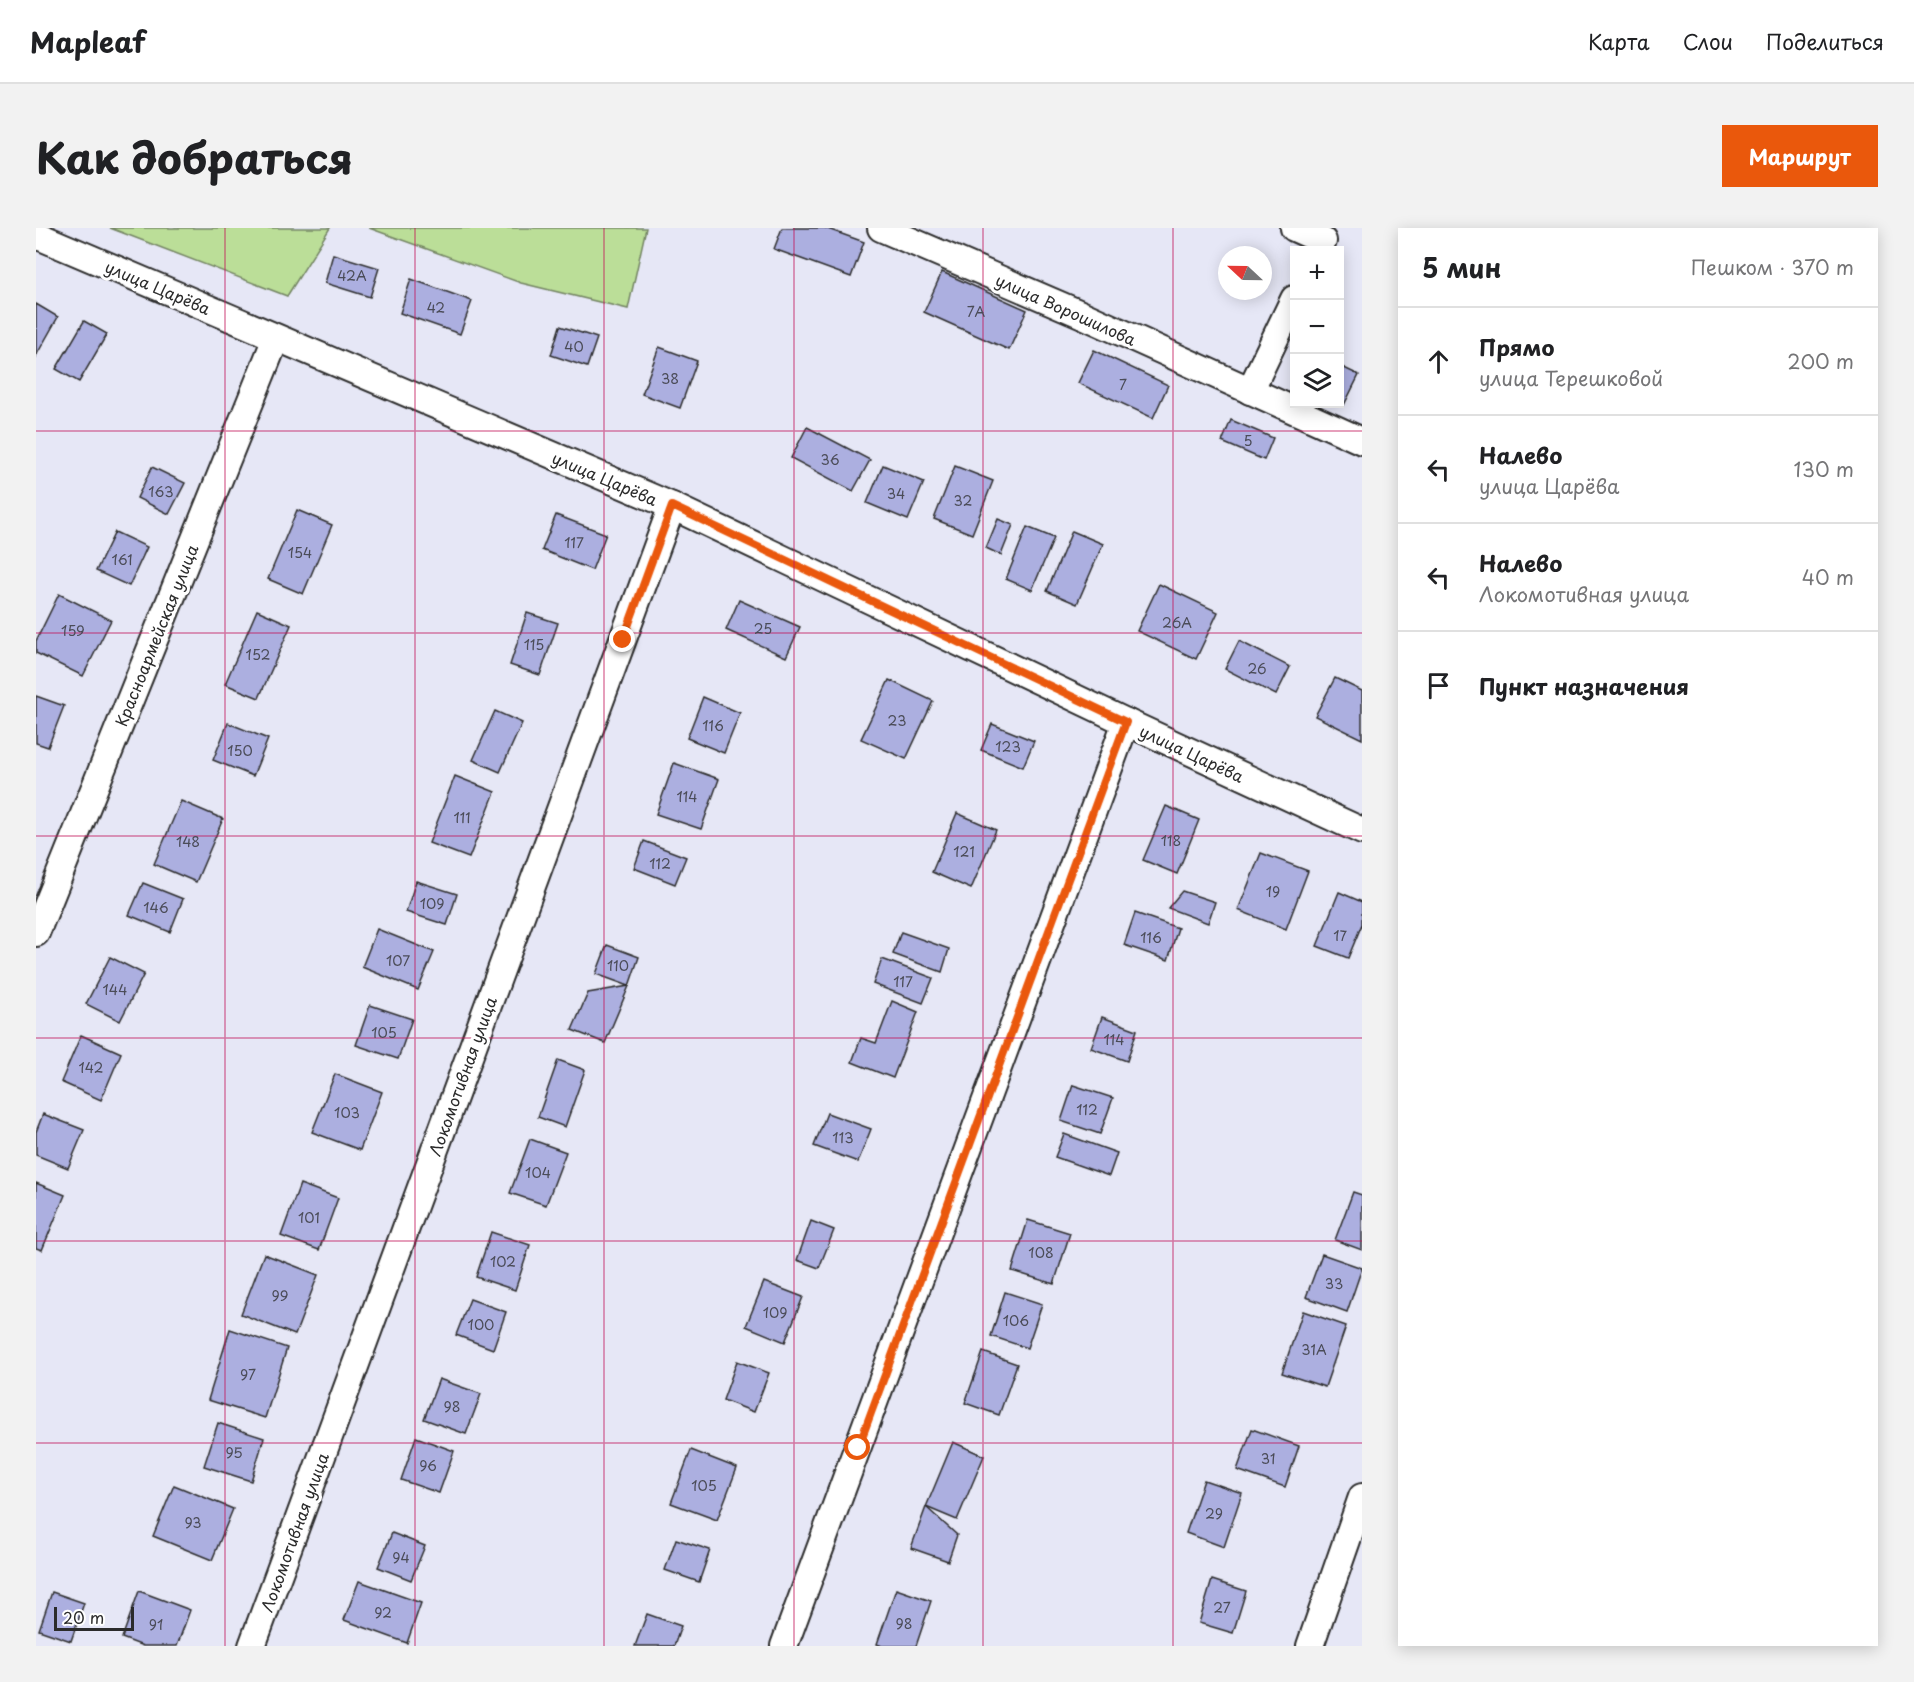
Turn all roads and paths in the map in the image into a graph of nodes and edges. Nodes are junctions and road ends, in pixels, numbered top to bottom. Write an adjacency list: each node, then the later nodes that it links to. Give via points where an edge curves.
1 (881, 228): 7 (street, улица Ворошилова)
2 (1294, 228): 4 (street, via 1323,241)
3 (36, 235): 6 (street, улица Царёва)
4 (1320, 246)
5 (1294, 300): 7 (street)
6 (276, 338): 9 (street, улица Царёва); 12 (street, Красноармейская улица)
7 (1250, 391): 8 (street, улица Ворошилова)
8 (1362, 441)
9 (672, 506): 10 (street, улица Царёва); 14 (street, Локомотивная улица)
10 (1126, 722): 11 (street, улица Царёва); 15 (street)
11 (1362, 831)
12 (36, 933)
13 (1362, 1497): 16 (street)
14 (252, 1646)
15 (784, 1646)
16 (1310, 1646)

